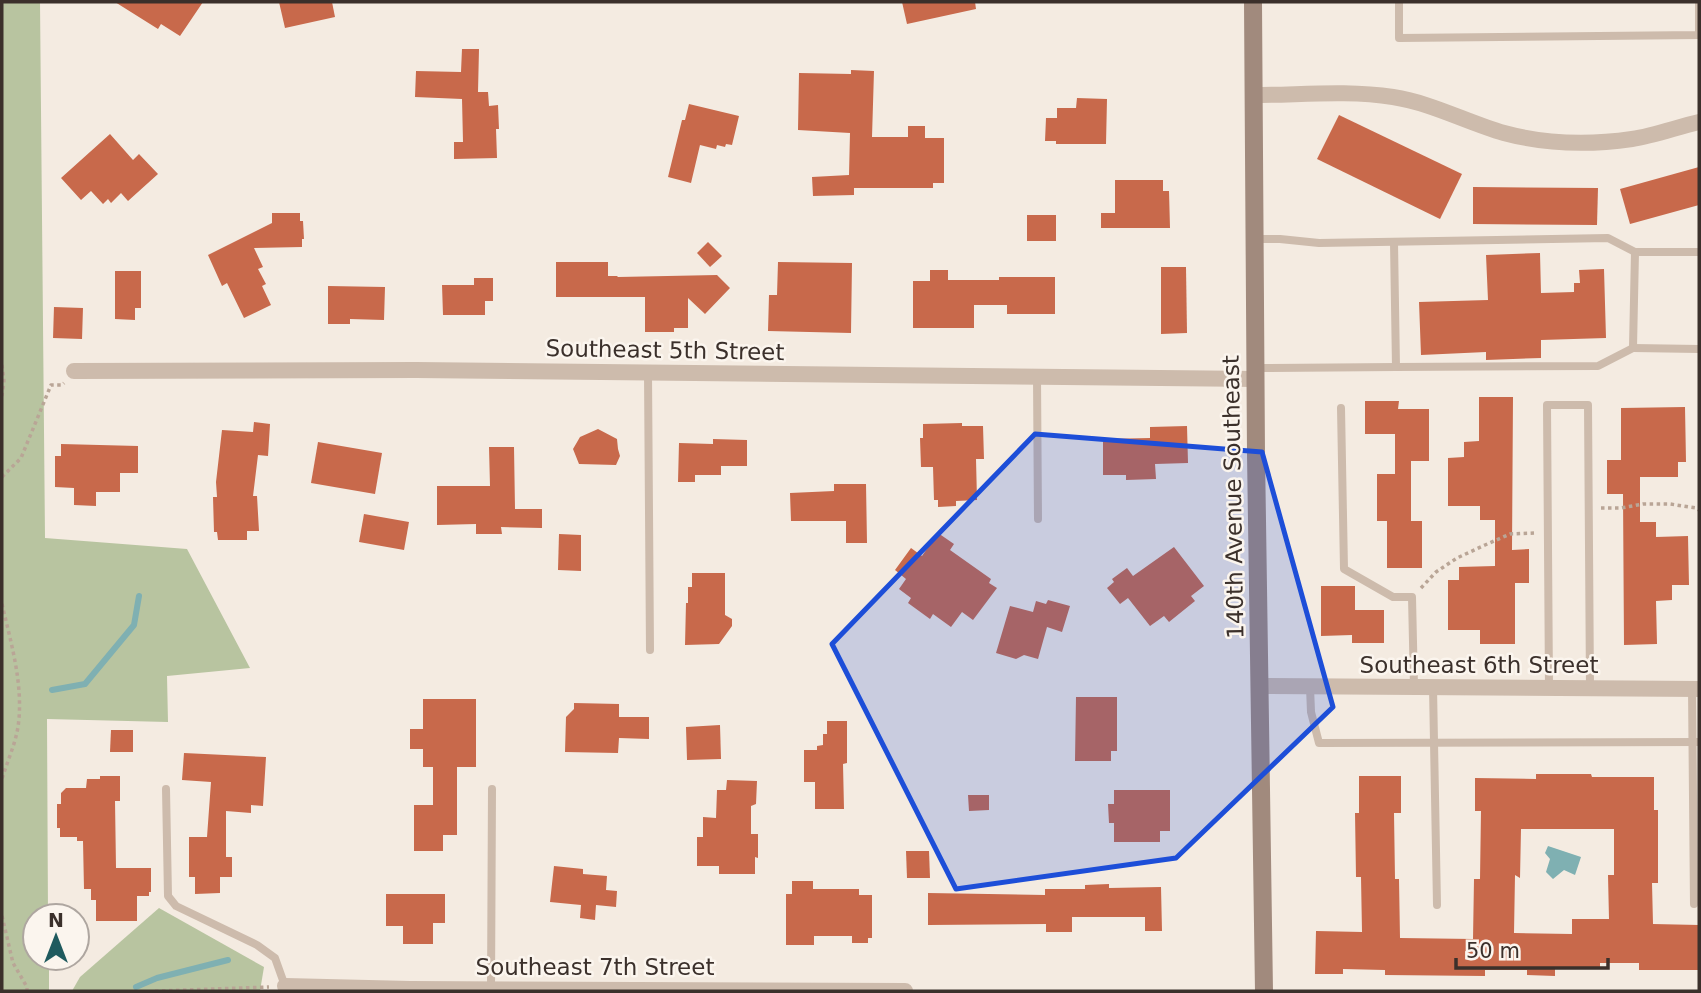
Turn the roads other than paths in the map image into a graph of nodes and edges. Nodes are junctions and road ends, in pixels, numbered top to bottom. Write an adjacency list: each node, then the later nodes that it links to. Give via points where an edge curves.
1 (1252, 2): 4 (street, 140th Avenue Southeast)
2 (1399, 2): 3 (lane, via 1399,37 1409,37 1699,35)
3 (1699, 2)
4 (1254, 95): 5 (street, via 1391,97 1420,102 1504,133 1588,143 1633,139); 6 (street, 140th Avenue Southeast)
5 (1699, 122)
6 (1255, 239): 7 (lane); 15 (street, 140th Avenue Southeast)
7 (1394, 242): 8 (lane, via 1608,238); 12 (lane)
8 (1635, 252): 9 (lane); 10 (lane)
9 (1699, 252)
10 (1633, 348): 11 (lane); 12 (lane, via 1598,366)
11 (1699, 349)
12 (1396, 367): 15 (lane)
13 (74, 371): 14 (street, Southeast 5th Street)
14 (648, 373): 16 (street, Southeast 5th Street); 19 (lane)
15 (1256, 373): 16 (street, Southeast 5th Street); 20 (street, 140th Avenue Southeast)
16 (1037, 377): 18 (lane)
17 (1341, 408): 22 (lane, via 1344,569 1393,597 1412,597)
18 (1038, 519)
19 (650, 650)
20 (1259, 686): 21 (street, Southeast 6th Street); 37 (street, 140th Avenue Southeast)
21 (1311, 687): 22 (street, Southeast 6th Street); 28 (lane, via 1311,712 1319,743)
22 (1414, 687): 23 (street, Southeast 6th Street)
23 (1433, 687): 24 (street, Southeast 6th Street); 28 (lane)
24 (1549, 688): 25 (street, Southeast 6th Street); 25 (lane, via 1547,405 1588,405)
25 (1590, 688): 26 (street, Southeast 6th Street)
26 (1695, 689): 27 (lane)
27 (1696, 742): 28 (lane); 31 (lane)
28 (1435, 743): 32 (lane)
29 (166, 789): 33 (lane, via 168,895 176,906 257,944 275,958)
30 (492, 789): 34 (lane)
31 (1694, 904)
32 (1437, 905)
33 (285, 986): 34 (street, Southeast 7th Street)
34 (491, 989): 35 (street, Southeast 7th Street)
35 (649, 990): 36 (street, Southeast 7th Street)
36 (905, 991)
37 (1264, 991)

